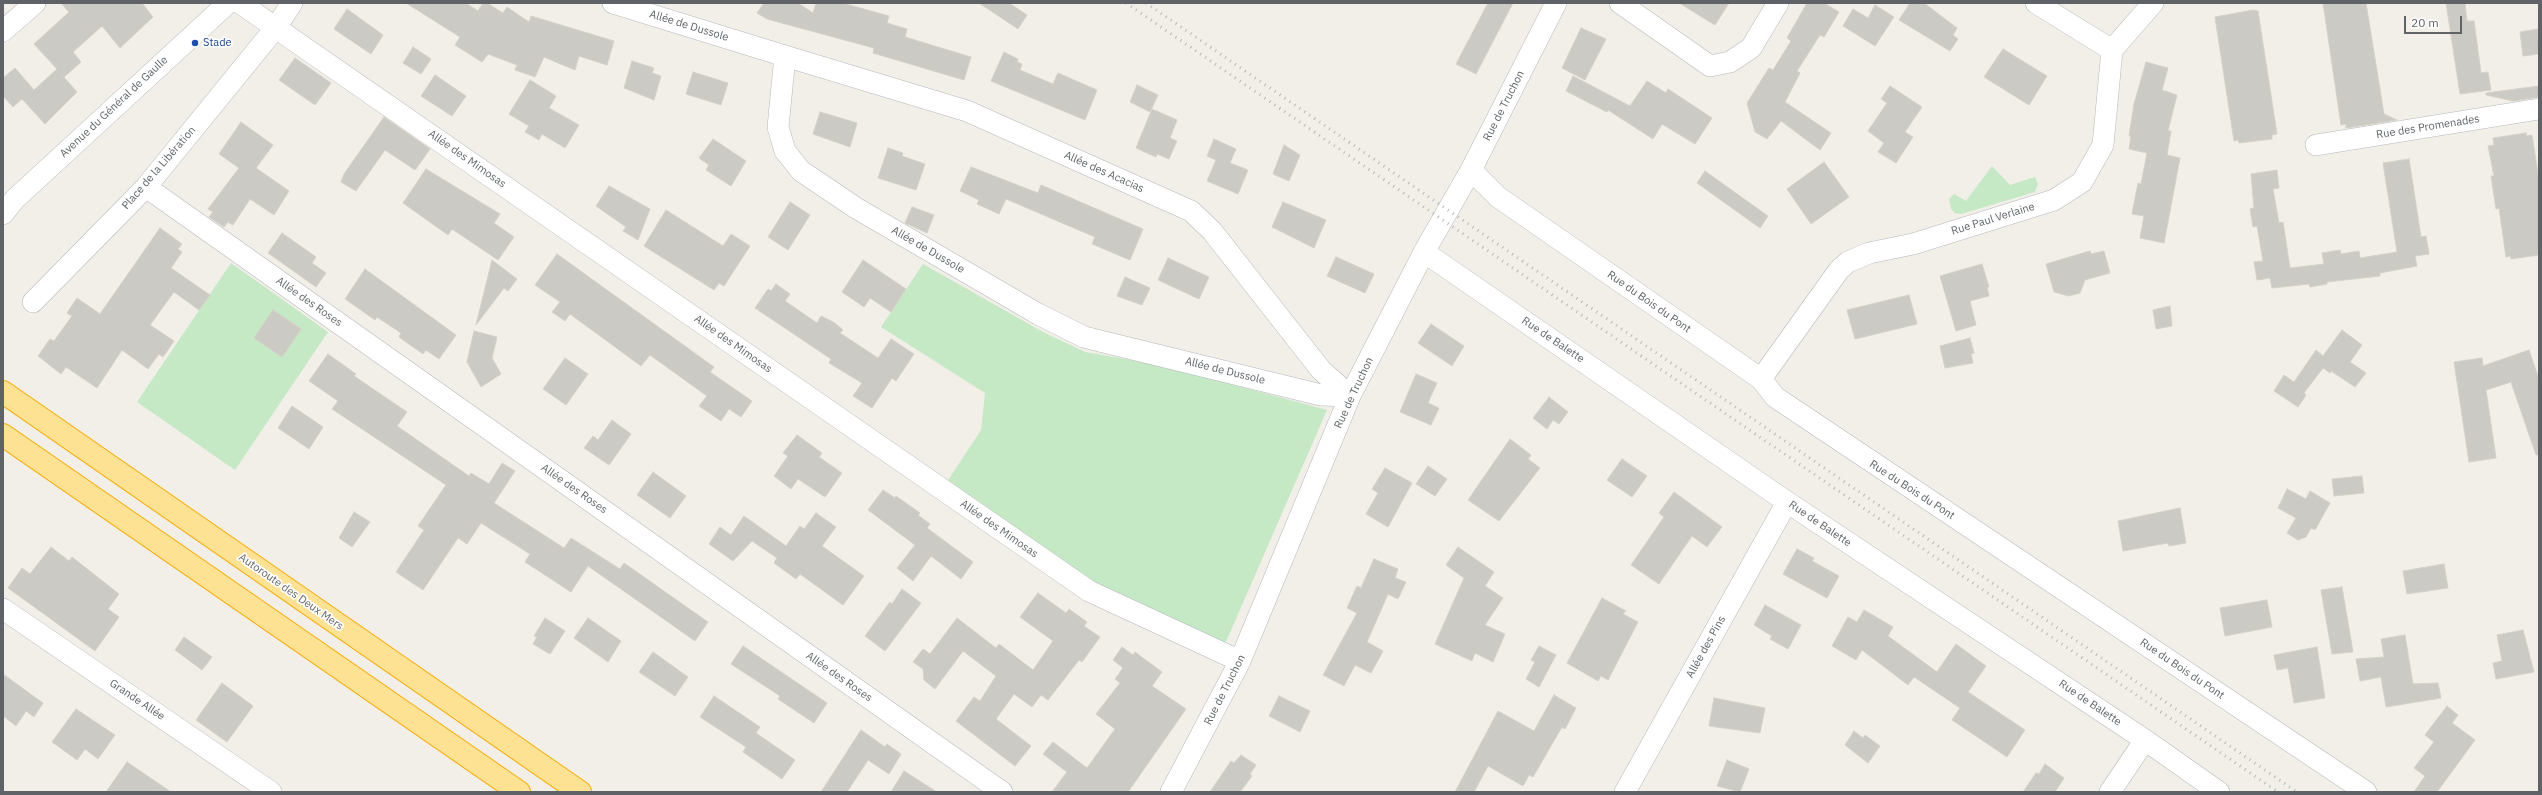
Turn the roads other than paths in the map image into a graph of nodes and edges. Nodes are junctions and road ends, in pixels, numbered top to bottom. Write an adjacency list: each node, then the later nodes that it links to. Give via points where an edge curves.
1 (35, 3): 12 (street)
2 (228, 3): 19 (street, Avenue du Général de Gaulle, via 15,199)
3 (240, 3): 11 (street, Allée des Mimosas)
4 (292, 3): 11 (street, Place de la Libération)
5 (613, 3): 14 (street, Allée de Dussole)
6 (1556, 3): 17 (street, Rue de Truchon)
7 (1620, 3): 8 (street, via 1710,66 1730,62 1751,48)
8 (1778, 3)
9 (2036, 3): 13 (street)
10 (2154, 3): 13 (street)
11 (277, 26): 18 (street, Place de la Libération); 28 (street, Allée des Mimosas, via 1089,591)
12 (3, 31)
13 (2112, 50): 22 (street, Rue Paul Verlaine, via 2103,145 2082,182 2054,200 1913,244 1869,253 1848,262 1839,270)
14 (785, 56): 24 (street, Allée des Acacias, via 967,111 1191,211 1212,231 1320,370); 24 (street, Allée de Dussole, via 778,127 785,151 801,170 856,208 1038,314 1084,337 1321,395)
15 (2539, 109): 16 (street, Rue des Promenades)
16 (2316, 145)
17 (1471, 170): 20 (street, Rue de Truchon); 22 (street, Rue du Bois du Pont, via 1498,197)
18 (146, 187): 21 (street, Place de la Libération); 33 (street, Allée des Roses)
19 (3, 214)
20 (1424, 252): 24 (street, Rue de Truchon); 26 (street, Rue de Balette)
21 (33, 302)
22 (1761, 379): 38 (street, Rue du Bois du Pont, via 1775,397 1855,452)
23 (3, 392): 32 (highway, Autoroute des Deux Mers)
24 (1350, 396): 28 (street, Rue de Truchon)
25 (3, 435): 31 (highway)
26 (1787, 502): 29 (street, Rue de Balette); 35 (street, Allée des Pins)
27 (3, 609): 30 (street, Grande Allée)
28 (1240, 661): 34 (street, Rue de Truchon)
29 (2145, 740): 36 (street); 37 (street, Rue de Balette)
30 (271, 792)
31 (519, 792)
32 (580, 792)
33 (1002, 792)
34 (1171, 792)
35 (1626, 792)
36 (2110, 792)
37 (2219, 792)
38 (2366, 792)

